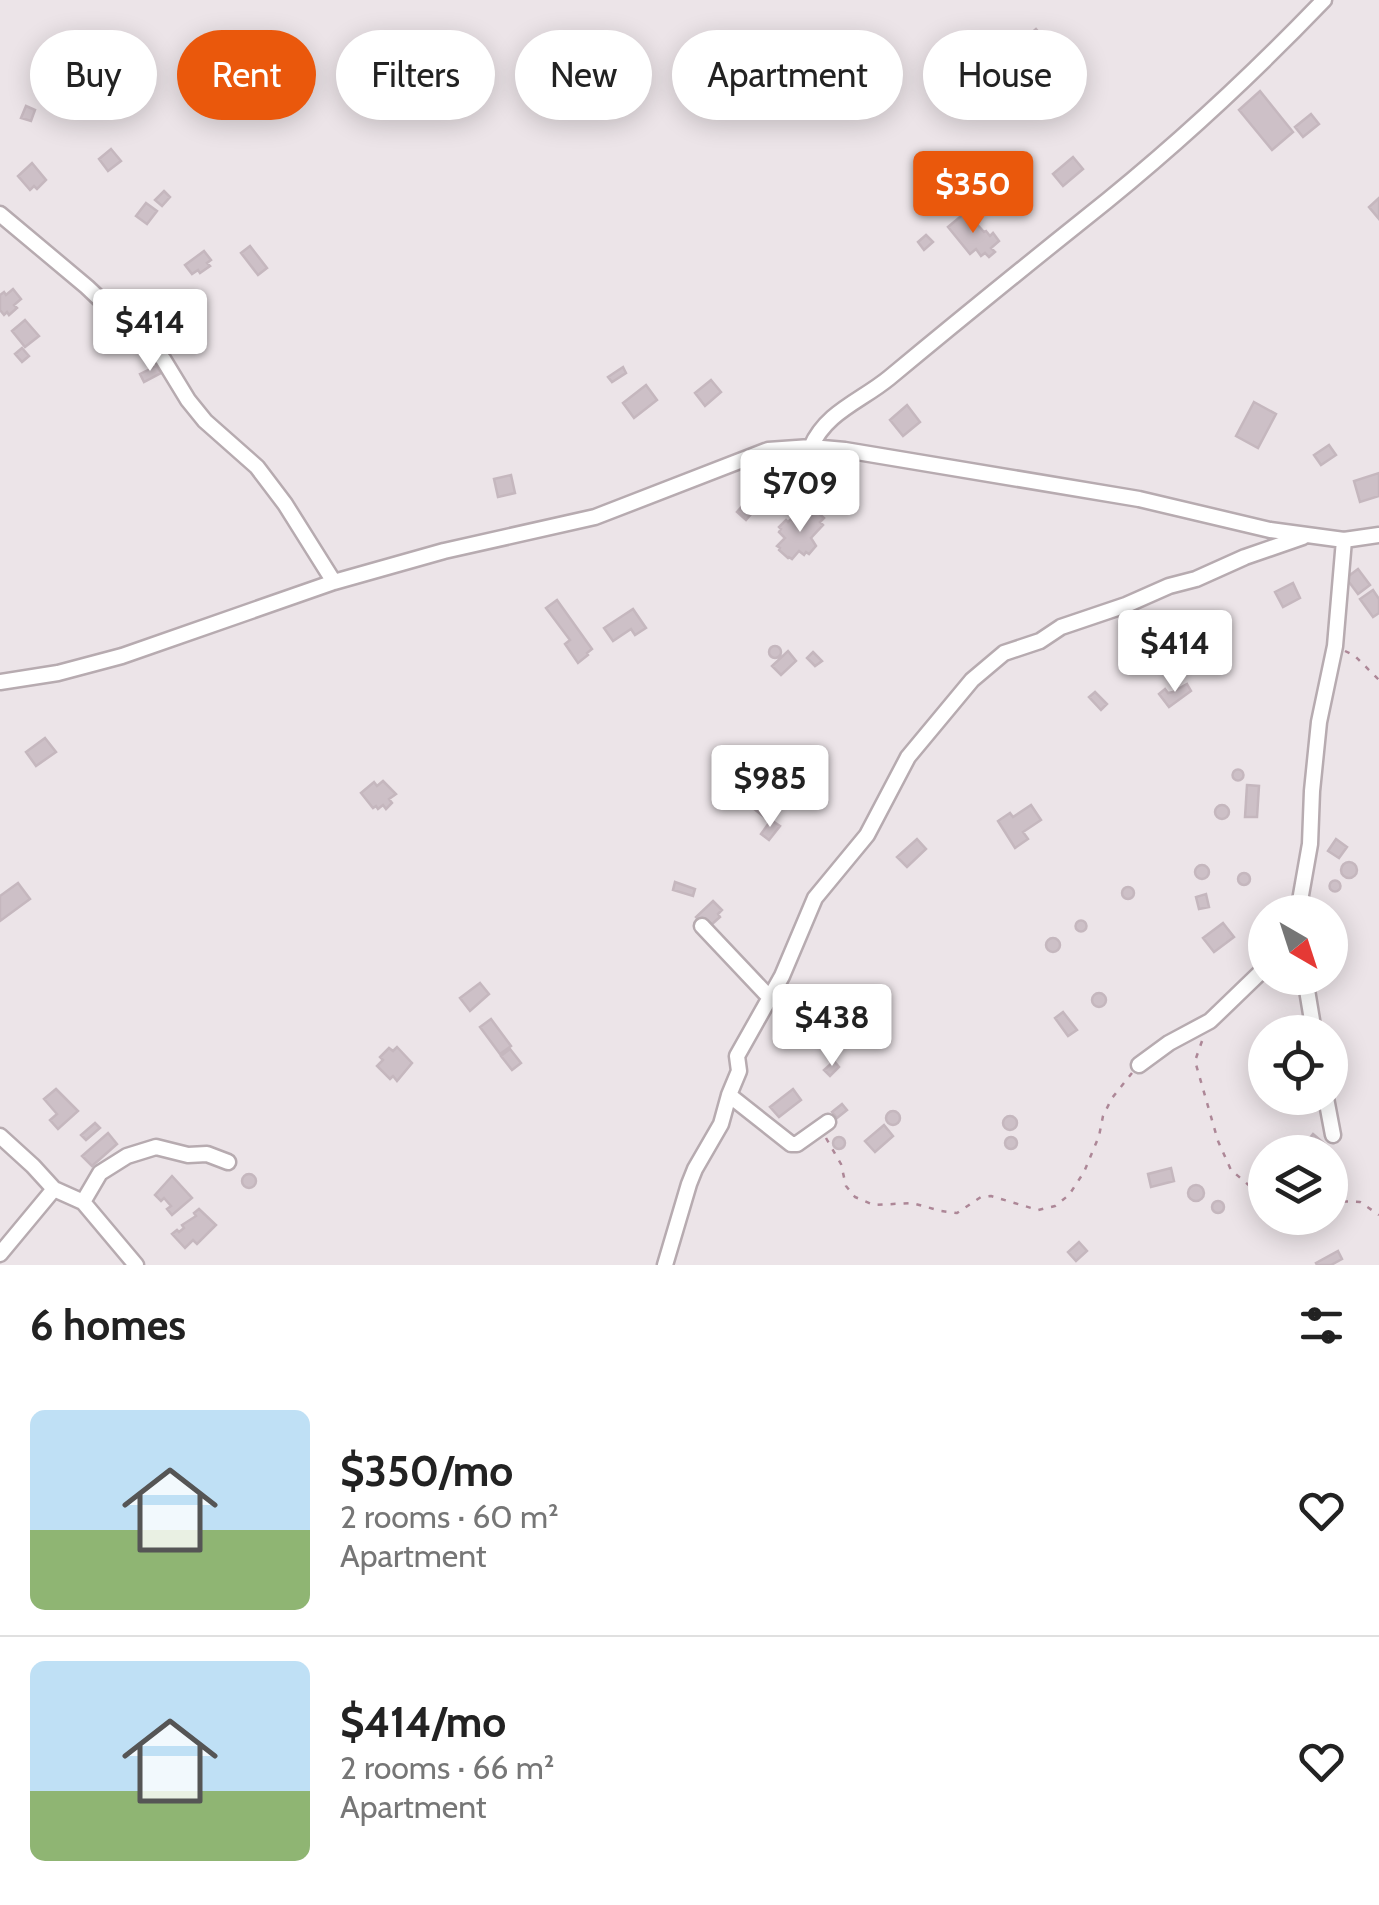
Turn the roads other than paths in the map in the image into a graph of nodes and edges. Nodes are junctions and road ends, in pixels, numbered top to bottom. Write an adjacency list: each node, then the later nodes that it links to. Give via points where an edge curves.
1 (1324, 0): 3 (street, via 1210,112 886,380 834,415)
2 (0, 214): 7 (street, via 163,359 205,421 257,466)
3 (811, 447): 4 (street, via 1043,482); 7 (street, via 768,450 595,517)
4 (1308, 535): 6 (street); 12 (street, via 1072,623 987,666 908,758 867,835 815,898)
5 (1379, 535): 6 (street)
6 (1344, 540): 9 (street)
7 (334, 582): 8 (street, via 122,656)
8 (0, 682)
9 (1301, 895)
10 (702, 926): 12 (street)
11 (1248, 984): 13 (street, via 1210,1021)
12 (771, 999): 14 (street, via 737,1056 740,1071)
13 (1138, 1065)
14 (730, 1095): 15 (street, via 791,1144); 22 (street, via 689,1184)
15 (824, 1125)
16 (0, 1136): 18 (street)
17 (228, 1162): 19 (street, via 156,1147 100,1173)
18 (54, 1190): 19 (street); 20 (street)
19 (82, 1202): 21 (street)
20 (0, 1254)
21 (136, 1265)
22 (665, 1265)

